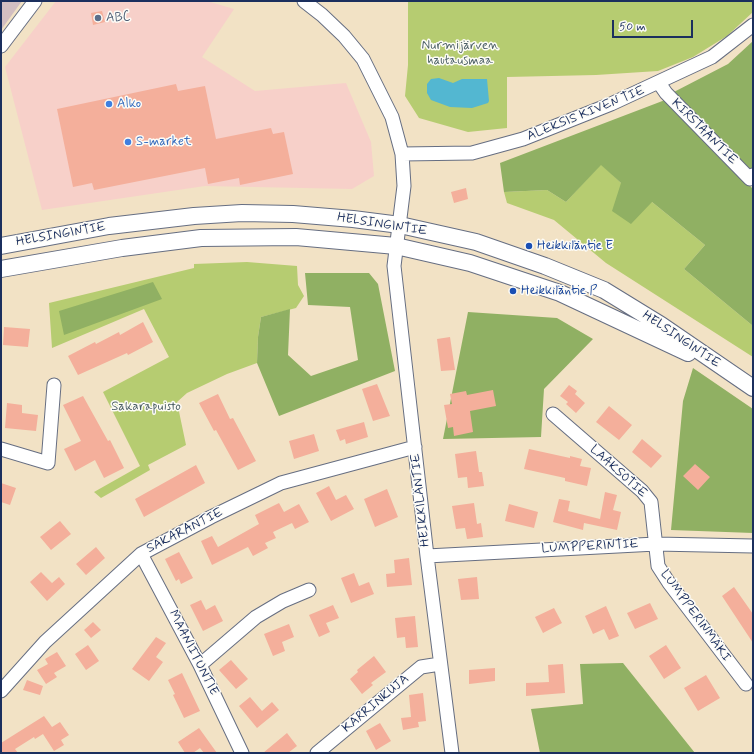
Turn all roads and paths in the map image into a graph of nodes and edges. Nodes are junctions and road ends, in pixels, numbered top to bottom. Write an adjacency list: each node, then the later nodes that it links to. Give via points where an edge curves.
1 (35, 1): 4 (street)
2 (304, 1): 6 (street, HEIKKILÄNTIE, via 344,36 363,59 392,117)
3 (753, 25): 5 (street, ALEKSIS KIVEN TIE, via 712,57)
4 (1, 46)
5 (659, 83): 6 (street, ALEKSIS KIVEN TIE, via 523,139 490,149 472,153); 7 (street, KIRSTAANTIE, via 666,93)
6 (402, 154): 8 (street, HEIKKILÄNTIE, via 404,186)
7 (752, 177)
8 (400, 225): 9 (main road, HELSINGINTIE, via 293,214 242,213 109,226); 10 (street, HEIKKILÄNTIE); 12 (main road, HELSINGINTIE, via 476,242 604,290 661,325)
9 (1, 246)
10 (396, 246): 11 (main road, HELSINGINTIE, via 296,237 201,238 122,248); 12 (main road, HELSINGINTIE, via 470,263 560,293); 16 (street, HEIKKILÄNTIE, via 394,266 397,298)
11 (1, 269)
12 (731, 374): 14 (main road, HELSINGINTIE)
13 (54, 385): 17 (street, via 48,463)
14 (753, 388)
15 (553, 414): 18 (street, LAAKSOTIE, via 642,491 651,502)
16 (415, 447): 20 (street, SAKARANTIE, via 281,482); 21 (street, HEIKKILÄNTIE)
17 (1, 449)
18 (656, 544): 19 (street, LUMPPERINTIE); 21 (street, LUMPPERINTIE); 25 (street, LUMPPERINMÄKI, via 658,566)
19 (753, 546)
20 (141, 554): 24 (street, MAANIITUNTIE); 26 (street, SAKARANTIE, via 45,642)
21 (427, 556): 23 (street, HEIKKILÄNTIE)
22 (310, 590): 24 (street, via 283,601 256,617)
23 (440, 664): 28 (street, KARRINKUJA, via 421,667); 29 (street, HEIKKILÄNTIE)
24 (200, 665): 27 (street, MAANIITUNTIE)
25 (746, 684)
26 (1, 691)
27 (242, 753)
28 (317, 753)
29 (452, 753)

